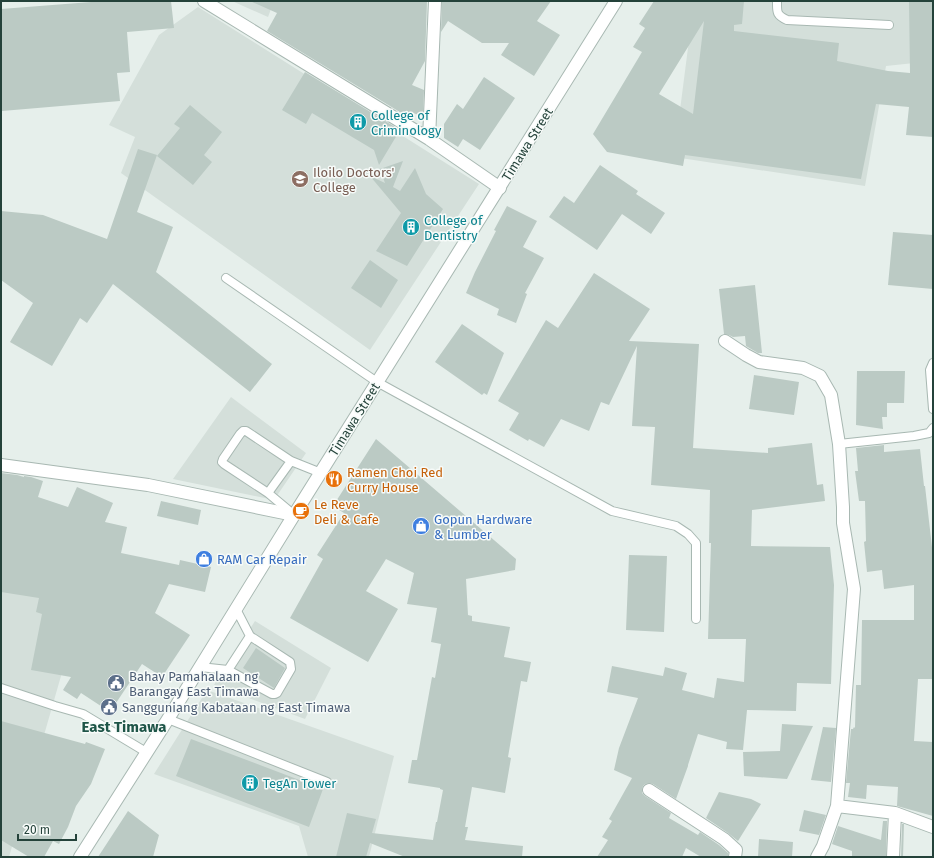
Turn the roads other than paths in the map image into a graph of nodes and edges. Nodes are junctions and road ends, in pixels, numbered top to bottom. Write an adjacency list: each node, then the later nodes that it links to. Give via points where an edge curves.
1 (204, 1): 6 (street)
2 (435, 1): 6 (street)
3 (616, 1): 7 (street, Timawa Street)
4 (777, 1): 5 (lane, via 777,12 780,17 787,20)
5 (889, 25)
6 (429, 139): 7 (street)
7 (500, 188): 11 (street, Timawa Street)
8 (226, 278): 11 (lane)
9 (725, 341): 14 (street, via 759,362 803,368 820,376 831,395)
10 (933, 363): 12 (lane, via 930,370)
11 (378, 382): 17 (street, Timawa Street); 21 (lane, via 612,511 676,526 688,534 696,543)
12 (933, 409)
13 (933, 428): 14 (lane, via 929,433 914,436)
14 (839, 444): 30 (street, via 842,523 854,589)
15 (291, 461): 17 (lane); 18 (lane); 18 (lane, via 246,430 240,434 222,462)
16 (1, 466): 19 (street, via 148,485)
17 (321, 473): 19 (street, Timawa Street)
18 (268, 493): 19 (lane)
19 (294, 515): 20 (street, Timawa Street)
20 (236, 609): 22 (lane); 23 (street, Timawa Street)
21 (696, 619)
22 (250, 636): 24 (lane); 24 (lane, via 290,662 291,669 277,693 272,694)
23 (200, 667): 24 (lane); 26 (street, Timawa Street)
24 (228, 670)
25 (1, 688): 27 (lane, via 83,714)
26 (168, 719): 27 (street, Timawa Street); 28 (lane)
27 (146, 752): 33 (street, Timawa Street)
28 (327, 782)
29 (649, 790): 34 (street, via 724,839 736,850)
30 (837, 806): 31 (street); 35 (street)
31 (895, 813): 32 (street); 36 (street)
32 (933, 827)
33 (80, 857)
34 (734, 857)
35 (817, 857)
36 (893, 857)

